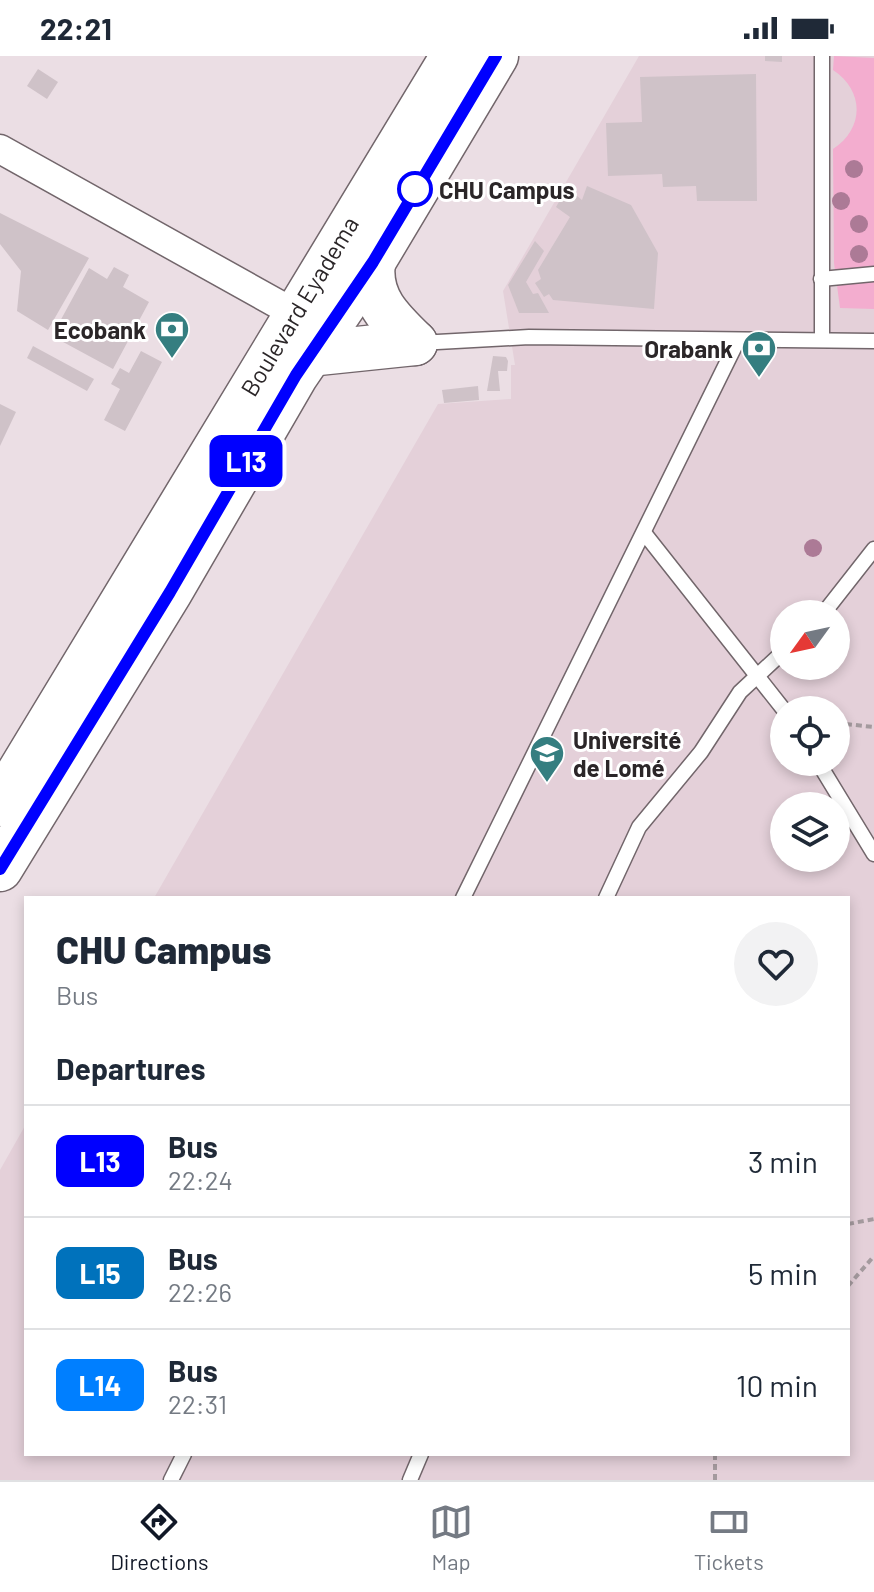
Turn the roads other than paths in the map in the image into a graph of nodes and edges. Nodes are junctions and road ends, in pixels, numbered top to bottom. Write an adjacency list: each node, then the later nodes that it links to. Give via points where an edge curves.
1 (453, 56): 8 (highway, Boulevard Eyadema)
2 (496, 56): 5 (highway, Boulevard Eyadema)
3 (822, 56): 7 (lane)
4 (0, 149): 8 (street)
5 (373, 262): 8 (highway, Boulevard Eyadema); 13 (highway, via 370,280 379,303)
6 (874, 274): 7 (lane)
7 (821, 279): 10 (lane)
8 (319, 328): 13 (highway); 21 (highway, Boulevard Eyadema); 23 (highway, Boulevard Eyadema, via 170,592)
9 (372, 332): 13 (lane)
10 (822, 338): 11 (lane); 12 (lane)
11 (738, 340): 13 (lane, via 529,337); 14 (lane)
12 (874, 341)
13 (415, 343)
14 (645, 534): 18 (lane); 24 (lane)
15 (874, 549): 16 (lane)
16 (834, 600)
17 (770, 663): 18 (lane)
18 (756, 675): 19 (lane); 25 (lane, via 639,827)
19 (773, 696)
20 (827, 776): 22 (lane)
21 (0, 804)
22 (874, 854)
23 (0, 869)
24 (464, 896)
25 (607, 896)
26 (183, 1456): 28 (lane)
27 (420, 1456): 29 (lane)
28 (171, 1480)
29 (410, 1480)

